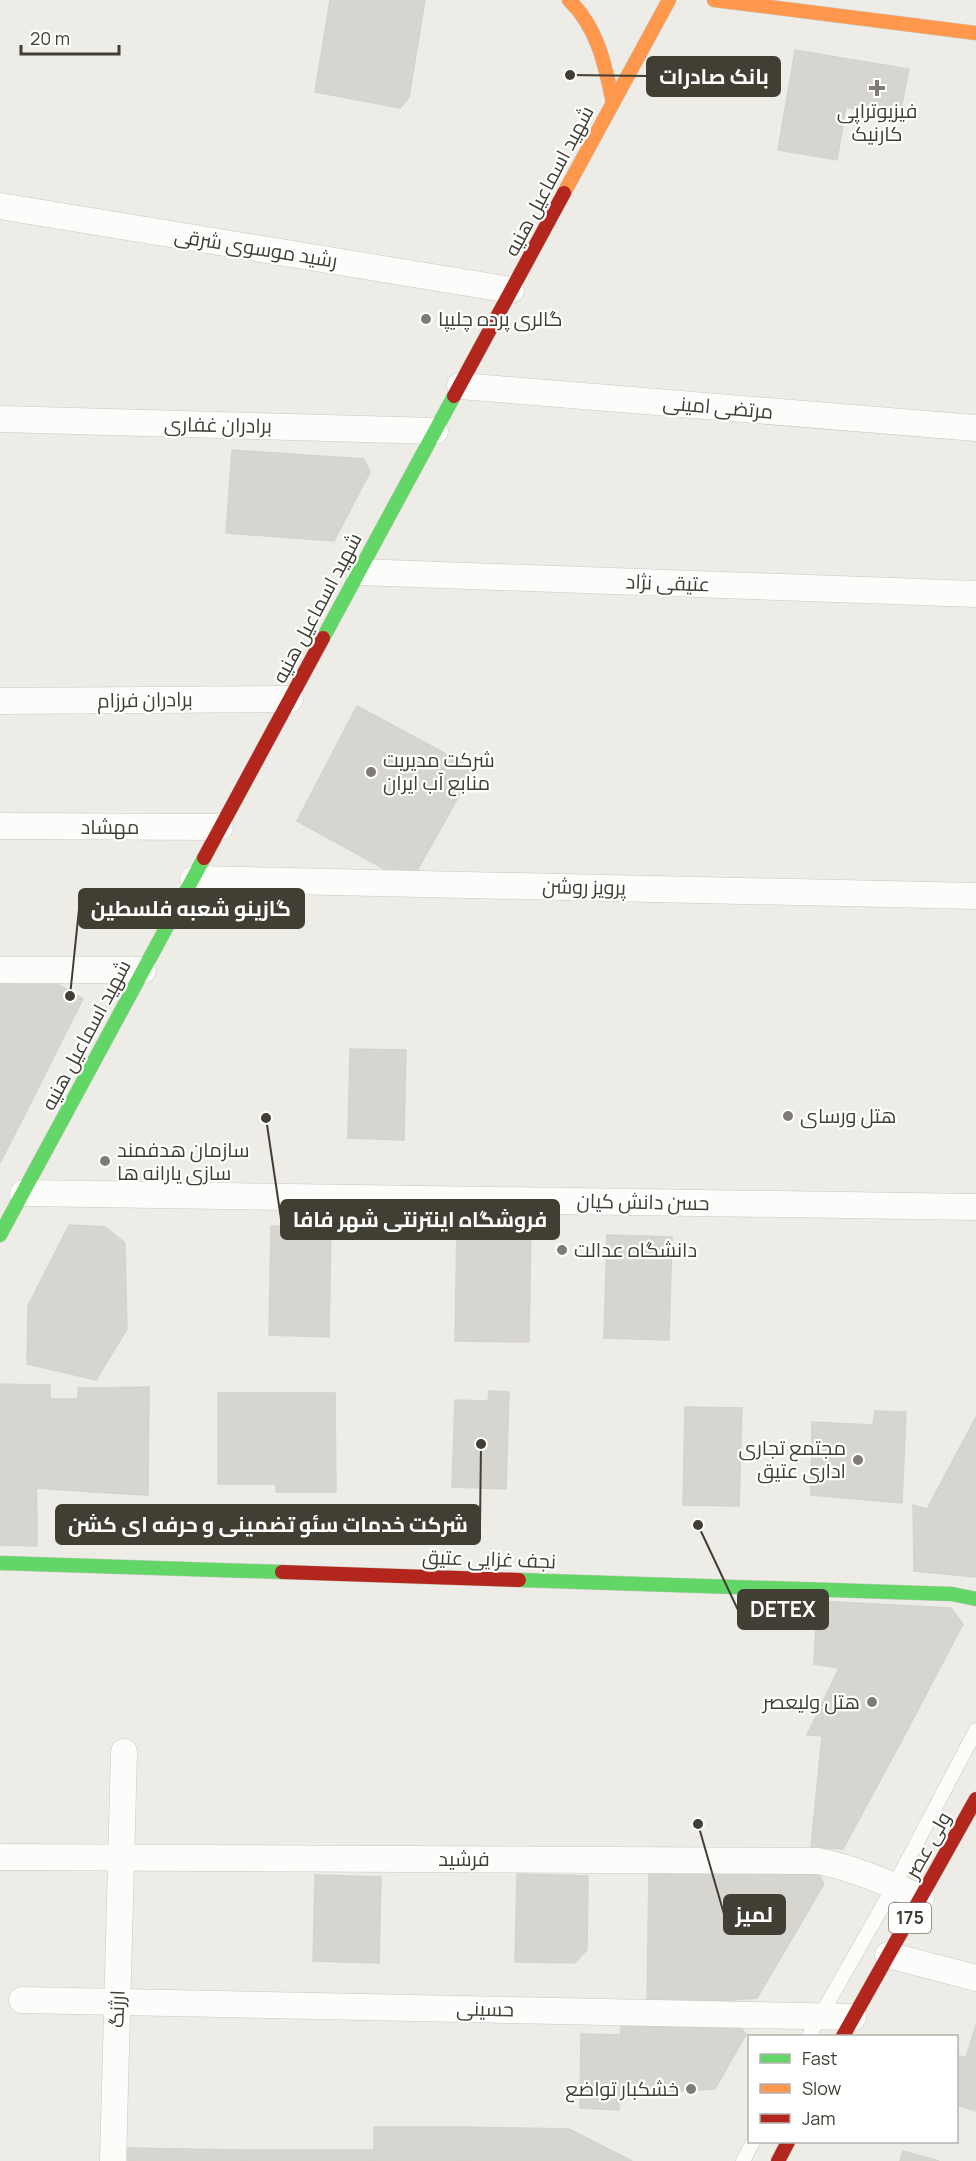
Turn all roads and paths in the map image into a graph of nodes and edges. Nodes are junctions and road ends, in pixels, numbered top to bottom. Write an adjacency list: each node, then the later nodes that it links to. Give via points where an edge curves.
1 (569, 0): 7 (main road, via 590,27 602,53)
2 (669, 0): 7 (main road, شهید اسماعیل هنیه)
3 (714, 0): 5 (main road)
4 (818, 0): 5 (main road)
5 (844, 17): 6 (main road)
6 (976, 33)
7 (613, 103): 9 (main road, شهید اسماعیل هنیه)
8 (0, 206): 9 (street, رشید موسوی شرقی)
9 (511, 291): 10 (main road, شهید اسماعیل هنیه)
10 (460, 386): 12 (street, مرتضی امینی); 13 (main road, شهید اسماعیل هنیه)
11 (0, 419): 13 (street, برادران غفاری)
12 (976, 428)
13 (435, 431): 14 (main road, شهید اسماعیل هنیه)
14 (359, 572): 15 (street, عتیقی نژاد); 16 (main road, شهید اسماعیل هنیه)
15 (976, 594)
16 (290, 699): 17 (street, برادران فرزام); 19 (main road, شهید اسماعیل هنیه)
17 (0, 701)
18 (0, 826): 19 (street, مهشاد)
19 (220, 827): 20 (main road, شهید اسماعیل هنیه)
20 (193, 879): 21 (street, پرویز روشن); 23 (main road, شهید اسماعیل هنیه)
21 (976, 896)
22 (0, 970): 23 (street)
23 (143, 970): 24 (main road, شهید اسماعیل هنیه)
24 (23, 1192): 25 (street, حسن دانش کیان); 26 (main road, شهید اسماعیل هنیه)
25 (976, 1207)
26 (0, 1234)
27 (0, 1563): 28 (main road, نجف غزایی عتیق, via 940,1594)
28 (976, 1599)
29 (976, 1730): 34 (lane)
30 (124, 1752): 33 (street, ارژنگ)
31 (976, 1798): 35 (main road, ولی عصر / 175)
32 (0, 1857): 33 (street, فرشید)
33 (122, 1858): 34 (street, فرشید, via 818,1861); 39 (street, ارژنگ)
34 (894, 1886): 35 (street, فرشید); 40 (lane)
35 (921, 1898): 36 (main road, ولی عصر / 175)
36 (888, 1956): 37 (street); 41 (main road, ولی عصر / 175)
37 (976, 1978)
38 (22, 2000): 39 (street, حسینی)
39 (118, 2002): 40 (street, حسینی); 44 (street, ارژنگ)
40 (814, 2026): 41 (street, حسینی)
41 (848, 2027)
42 (752, 2143): 45 (lane)
43 (787, 2143): 46 (main road)
44 (113, 2161)
45 (742, 2161)
46 (778, 2161)

